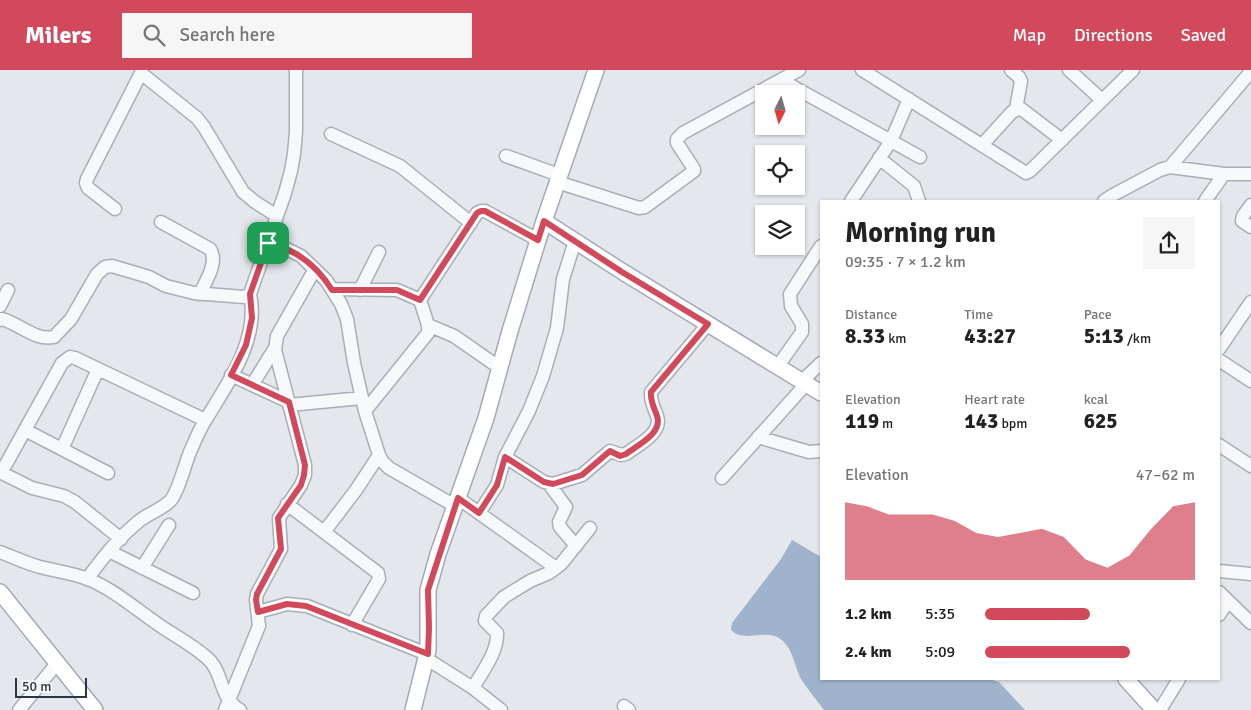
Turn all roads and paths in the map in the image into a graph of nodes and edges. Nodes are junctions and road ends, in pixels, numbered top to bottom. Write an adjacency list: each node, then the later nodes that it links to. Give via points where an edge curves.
1 (296, 70): 30 (street, via 294,154)
2 (596, 70): 23 (main road)
3 (798, 70): 9 (street)
4 (862, 70): 10 (street)
5 (1011, 70): 12 (street, via 1021,82)
6 (1069, 70): 11 (street)
7 (1133, 70): 11 (street)
8 (1248, 74): 20 (street)
9 (781, 80): 15 (street); 23 (street, via 683,133 677,143 694,171 645,207 639,208)
10 (909, 99): 15 (street); 16 (street)
11 (1102, 100): 14 (street)
12 (1016, 109): 14 (street, via 1024,110); 16 (street)
13 (332, 134): 33 (street, via 400,166)
14 (1062, 140): 16 (street, via 1028,173)
15 (891, 141): 18 (street); 19 (street)
16 (982, 145)
17 (506, 156): 23 (street)
18 (920, 157)
19 (879, 158): 24 (street); 25 (street, via 914,186)
20 (1170, 167): 21 (street); 26 (street)
21 (1224, 174): 22 (street); 27 (street)
22 (1251, 174)
23 (558, 178): 31 (main road)
24 (852, 200)
25 (919, 200)
26 (1106, 200)
27 (1206, 200)
28 (1251, 205): 34 (street, via 1242,221)
29 (115, 209): 30 (street, via 86,183 141,73 197,118 243,192)
30 (277, 216): 37 (street)
31 (544, 221): 35 (main road); 36 (main road)
32 (161, 222): 44 (street, via 213,253 214,262)
33 (471, 223): 35 (street, via 477,213 485,211); 46 (street)
34 (1251, 227)
35 (538, 240): 57 (main road)
36 (575, 241): 50 (main road); 74 (street, via 563,278 557,328 543,376 529,412)
37 (268, 243): 40 (street, via 301,256); 45 (street)
38 (820, 248): 56 (street, via 790,297 793,311 802,324 802,332)
39 (379, 252): 43 (street)
40 (315, 269): 42 (street); 52 (street, via 277,336)
41 (8, 290): 47 (street)
42 (332, 290): 43 (street); 64 (street, via 347,319)
43 (360, 290): 46 (street, via 397,290)
44 (200, 294): 45 (street, via 244,297); 49 (street, via 166,286 149,277 112,266 97,274 71,320 54,337 41,338 10,321)
45 (250, 294): 59 (street, via 252,318 246,345)
46 (420, 300): 51 (street)
47 (0, 306)
48 (1249, 307): 53 (street)
49 (0, 320)
50 (708, 324): 56 (main road); 79 (street, via 651,392 659,424 656,430 626,454 620,456 610,451 582,475)
51 (428, 325): 57 (street, via 454,336); 66 (street, via 428,333)
52 (275, 348): 62 (street); 65 (street)
53 (1220, 350)
54 (1220, 352): 60 (street)
55 (820, 364): 61 (street)
56 (778, 366): 61 (main road)
57 (500, 368): 80 (main road)
58 (98, 369): 67 (street); 68 (street, via 75,358 65,359); 71 (street)
59 (231, 375): 62 (street); 67 (street)
60 (1251, 381)
61 (804, 383): 63 (main road); 69 (street)
62 (252, 385): 65 (street)
63 (820, 392)
64 (362, 398): 65 (street); 66 (street)
65 (289, 404): 81 (street, via 305,465 301,485)
66 (365, 411): 73 (street)
67 (205, 420): 86 (street, via 172,498 138,521)
68 (25, 430): 71 (street); 76 (street)
69 (758, 437): 72 (street, via 809,452); 78 (street)
70 (1220, 446): 75 (street)
71 (62, 449): 77 (street)
72 (820, 451)
73 (379, 455): 80 (street, via 389,468); 85 (street)
74 (505, 457): 79 (street); 82 (street, via 497,485)
75 (1251, 466)
76 (1, 473): 86 (street, via 32,488 64,496)
77 (108, 473)
78 (722, 478)
79 (549, 484): 87 (street, via 566,507 559,518 560,527)
80 (457, 502): 82 (street); 102 (main road, via 428,590)
81 (287, 504): 85 (street); 99 (street, via 278,518 281,549 257,594)
82 (479, 513): 91 (street)
83 (169, 525): 90 (street)
84 (590, 528): 87 (street)
85 (324, 532): 101 (street, via 379,576)
86 (121, 539): 88 (street)
87 (576, 546): 91 (street)
88 (109, 551): 90 (street); 94 (street)
89 (0, 552): 94 (street)
90 (142, 568): 95 (street)
91 (556, 568): 106 (street, via 504,597 486,616 498,638)
92 (1220, 571): 93 (street)
93 (1251, 574)
94 (86, 579): 107 (street, via 109,590 209,659 216,670)
95 (193, 592)
96 (1223, 596): 98 (street); 100 (street)
97 (2, 600): 103 (main road)
98 (1220, 610)
99 (258, 612): 101 (street, via 297,604); 107 (street, via 259,626)
100 (1251, 623)
101 (352, 625): 102 (street)
102 (427, 657): 106 (street); 112 (main road)
103 (58, 662): 109 (street); 110 (main road)
104 (1127, 680): 114 (main road)
105 (1179, 680): 115 (street)
106 (473, 688): 108 (street)
107 (227, 705): 111 (street)
108 (487, 706): 113 (street)
109 (19, 710)
110 (95, 710)
111 (240, 710)
112 (413, 710)
113 (501, 710)
114 (1154, 710)
115 (1160, 710)

